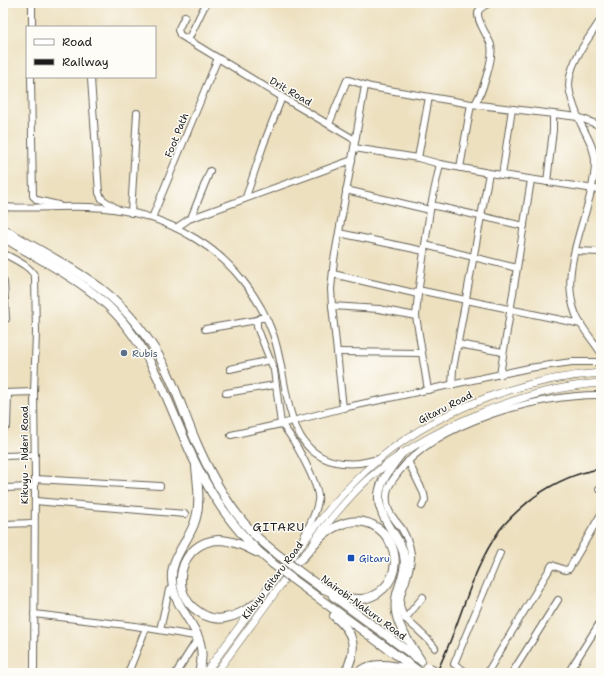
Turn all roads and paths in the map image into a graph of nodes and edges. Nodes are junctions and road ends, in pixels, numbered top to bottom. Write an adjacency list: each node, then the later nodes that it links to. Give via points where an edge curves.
1 (32, 3): 6 (street)
2 (206, 3): 7 (street)
3 (489, 3): 14 (street, via 480,8 478,13 491,49 489,66 480,96)
4 (185, 16): 7 (street, via 178,30 180,35)
5 (601, 19): 18 (street, via 574,62 571,74 570,94)
6 (32, 26)
7 (188, 40): 8 (street, Drit Road)
8 (218, 58): 12 (street, Drit Road); 42 (street, Foot Path)
9 (31, 78): 36 (street, via 33,196 37,200)
10 (91, 79): 39 (street, via 99,193 102,199)
11 (365, 86): 13 (street); 19 (street, via 347,80); 21 (street)
12 (282, 97): 19 (street, Drit Road); 35 (street)
13 (429, 97): 14 (street); 23 (street)
14 (473, 104): 15 (street); 26 (street)
15 (512, 109): 17 (street); 29 (street)
16 (137, 113): 40 (street)
17 (553, 114): 18 (street); 31 (street)
18 (578, 117): 20 (street); 32 (street, via 595,160)
19 (329, 124): 21 (street, Drit Road)
20 (601, 126)
21 (355, 140): 22 (street)
22 (354, 148): 23 (street); 24 (street)
23 (418, 158): 25 (street)
24 (352, 160): 33 (street); 35 (street)
25 (440, 164): 26 (street); 38 (street)
26 (460, 168): 28 (street)
27 (210, 171): 43 (street)
28 (489, 173): 29 (street); 41 (street)
29 (502, 175): 30 (street)
30 (531, 180): 31 (street); 44 (street)
31 (547, 182): 32 (street)
32 (591, 189): 34 (street); 50 (street)
33 (346, 190): 38 (street); 47 (street)
34 (601, 190)
35 (246, 197): 43 (street)
36 (64, 207): 37 (street); 39 (street)
37 (3, 208)
38 (431, 208): 41 (street); 49 (street)
39 (120, 210): 40 (street)
40 (130, 213): 42 (street)
41 (482, 217): 44 (street); 53 (street)
42 (152, 218): 46 (street)
43 (191, 218): 46 (street)
44 (524, 226): 54 (street)
45 (3, 228): 110 (highway, Nairobi-Nakuru Road, bridge, via 98,286 123,309 159,355 197,445 223,494 250,529 296,570)
46 (176, 228): 62 (street, via 224,260 239,276)
47 (339, 233): 49 (street); 55 (street)
48 (3, 237): 95 (highway, via 79,282 127,326 158,376)
49 (424, 248): 53 (street); 57 (street)
50 (574, 251): 51 (street); 65 (street, via 571,293 574,309)
51 (601, 252)
52 (3, 253): 81 (street, Kikuyu - Nderi Road, via 32,271 35,277)
53 (475, 257): 54 (street); 58 (street)
54 (518, 268): 60 (street)
55 (333, 274): 57 (street); 59 (street)
56 (3, 280): 63 (street)
57 (418, 292): 58 (street); 61 (street)
58 (467, 300): 60 (street); 67 (street)
59 (332, 306): 61 (street, via 379,309); 68 (street)
60 (510, 309): 65 (street); 69 (street)
61 (416, 316): 70 (street)
62 (266, 318): 64 (street); 86 (street, via 280,356)
63 (6, 319)
64 (257, 320): 66 (street); 72 (street)
65 (581, 324): 71 (street)
66 (205, 329)
67 (458, 344): 69 (street); 79 (street)
68 (337, 352): 70 (street); 85 (street)
69 (503, 352): 76 (street)
70 (422, 353): 80 (street)
71 (601, 353)
72 (270, 360): 74 (street); 78 (street)
73 (601, 362): 76 (street, via 540,366)
74 (230, 369)
75 (601, 373): 93 (main road, Gitaru Road, via 536,382 477,401 432,423 398,444)
76 (500, 375): 79 (street)
77 (601, 383): 90 (main road, Gitaru Road, via 562,387 511,401 460,422)
78 (276, 385): 83 (street); 87 (street)
79 (452, 385): 80 (street)
80 (428, 390): 85 (street)
81 (34, 392): 82 (street); 91 (street, Kikuyu - Nderi Road)
82 (5, 393): 88 (street, via 7,426)
83 (226, 393)
84 (601, 395): 94 (street, via 547,399 502,411 456,428)
85 (343, 408): 86 (street)
86 (293, 420): 87 (street); 93 (street, via 302,441 321,457 349,463)
87 (281, 424): 89 (street); 106 (street, via 304,461 318,493 314,513)
88 (3, 429)
89 (231, 435)
90 (401, 454): 109 (main road, Kikuyu Gitaru Road, via 353,493); 122 (highway, via 383,479 380,504 382,514 401,545 404,556 404,570 396,600 398,622)
91 (35, 455): 92 (street); 96 (street, Kikuyu - Nderi Road)
92 (3, 456)
93 (380, 459): 106 (main road, Gitaru Road, via 354,481)
94 (408, 460): 101 (street, via 424,494); 117 (street, via 390,484 386,503 390,516 403,530 411,555 400,605)
95 (196, 463): 108 (highway, via 224,511); 127 (highway, via 196,516 175,561 172,578 175,595 200,642 202,656)
96 (35, 479): 97 (street); 98 (street, Kikuyu - Nderi Road)
97 (160, 486)
98 (35, 487): 99 (street); 100 (street, Kikuyu - Nderi Road)
99 (3, 488)
100 (35, 501): 102 (street); 104 (street, Kikuyu - Nderi Road)
101 (422, 506)
102 (185, 514)
103 (601, 514): 134 (street, via 569,569 552,565)
104 (34, 523): 105 (street); 116 (street, Kikuyu - Nderi Road)
105 (3, 524)
106 (299, 547): 115 (main road, Gitaru Road)
107 (500, 553): 133 (street, via 454,664)
108 (262, 555): 112 (highway, Nairobi-Nakuru Road, bridge); 115 (highway, via 239,544 212,541 190,554 183,564 181,576 182,590 189,605 208,617 220,619 233,616)
109 (298, 561): 110 (highway, via 319,538 344,523 368,523 379,528 388,538 393,551 394,566 390,579 382,590 362,599 342,596); 129 (main road, Kikuyu Gitaru Road)
110 (320, 587): 122 (highway, Nairobi-Nakuru Road)
111 (169, 590): 120 (street)
112 (312, 594): 123 (highway, Nairobi-Nakuru Road); 130 (highway, via 351,634 352,658)
113 (423, 597): 117 (street)
114 (558, 600): 135 (street)
115 (258, 602): 128 (main road, Gitaru Road)
116 (34, 614): 119 (street); 124 (street, Kikuyu - Nderi Road)
117 (405, 619): 121 (street)
118 (601, 621): 136 (street)
119 (146, 628): 120 (street); 125 (street)
120 (160, 630): 126 (street, via 196,637)
121 (435, 648)
122 (424, 664): 132 (highway, Nairobi-Nakuru Road, bridge)
123 (418, 672): 131 (highway, via 390,665 377,665)
124 (34, 673)
125 (128, 673)
126 (176, 673)
127 (199, 673)
128 (205, 673)
129 (216, 673)
130 (345, 673)
131 (357, 673)
132 (436, 673)
133 (468, 673)
134 (487, 673)
135 (512, 673)
136 (568, 673)

